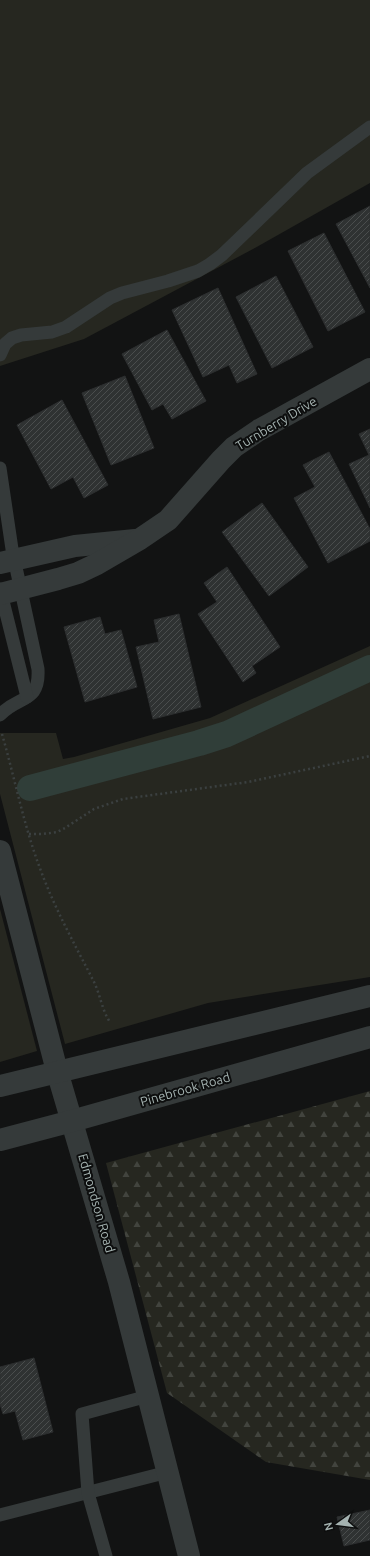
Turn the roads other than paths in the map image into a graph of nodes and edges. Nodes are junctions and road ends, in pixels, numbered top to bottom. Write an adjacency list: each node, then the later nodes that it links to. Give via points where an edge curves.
1 (370, 127): 2 (lane, via 307,173 210,264 184,276 110,298 66,327 52,332 12,338)
2 (0, 354)
3 (370, 369): 5 (street, Turnberry Drive, via 259,430 234,447 168,520)
4 (0, 468): 6 (lane)
5 (140, 539): 6 (street, Turnberry Drive, via 75,546); 7 (street, Turnberry Drive, via 78,573)
6 (7, 561): 7 (lane)
7 (5, 591): 8 (lane); 8 (lane, via 38,674 37,687)
8 (26, 698): 9 (lane)
9 (0, 715)
10 (0, 851): 13 (street, Edmondson Road)
11 (370, 996): 13 (street)
12 (370, 1037): 15 (street, Pinebrook Road)
13 (57, 1071): 14 (street); 15 (street, Edmondson Road)
14 (0, 1086)
15 (72, 1121): 16 (street, Pinebrook Road); 17 (street, Edmondson Road, via 120,1282)
16 (0, 1140)
17 (148, 1396): 18 (street, Edmondson Road); 19 (lane, via 82,1414)
18 (168, 1472): 19 (lane); 22 (street, Edmondson Road)
19 (88, 1493): 20 (lane); 21 (lane)
20 (0, 1515)
21 (106, 1556)
22 (189, 1556)

